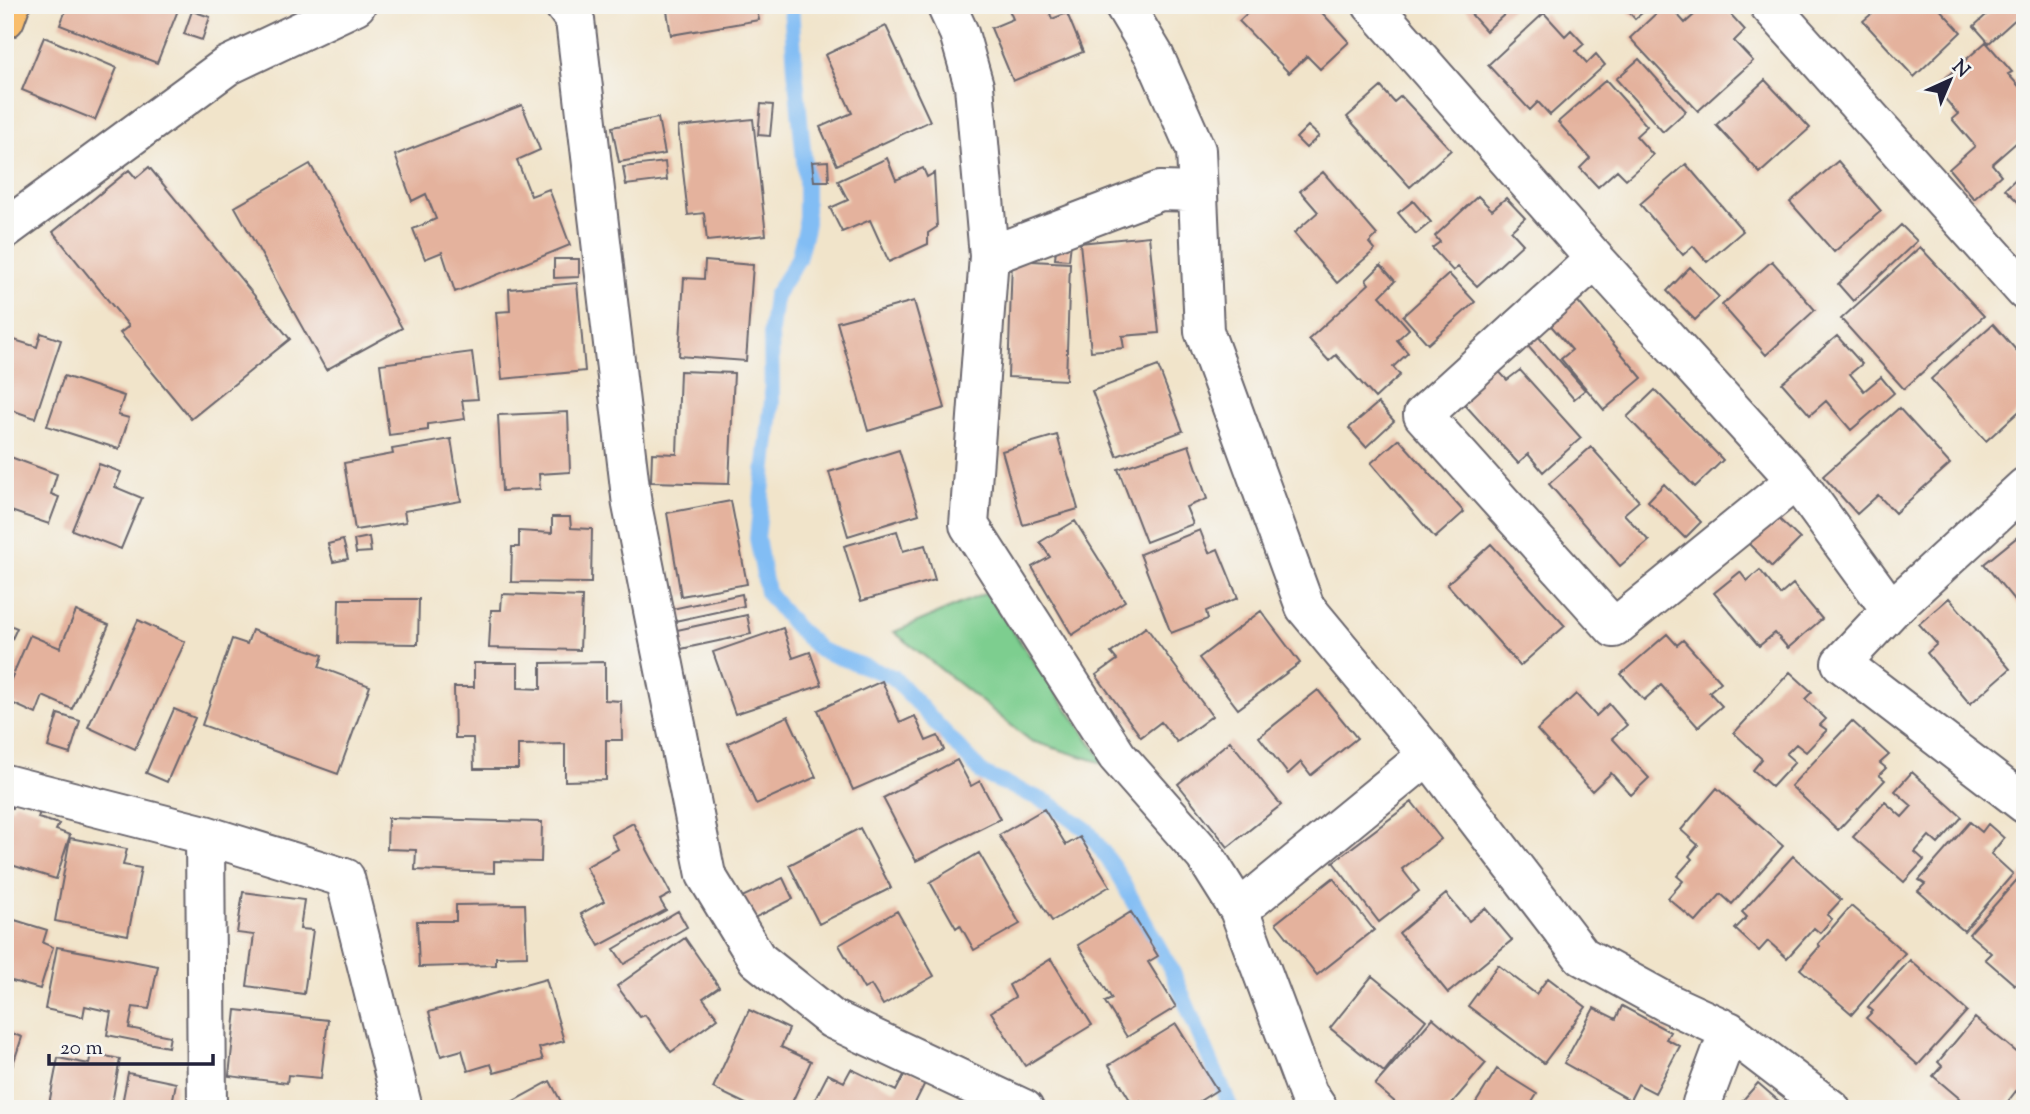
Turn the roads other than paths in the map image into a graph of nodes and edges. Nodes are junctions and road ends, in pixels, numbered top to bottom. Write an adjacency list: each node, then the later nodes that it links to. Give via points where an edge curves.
1 (10, 5): 8 (main road)
2 (356, 5): 10 (street, via 227,66)
3 (564, 5): 25 (street, via 575,20 632,505 706,874 757,959 832,1019)
4 (946, 5): 11 (street, via 974,86)
5 (1124, 5): 9 (street, via 1154,55 1196,150)
6 (1372, 5): 12 (street)
7 (1769, 5): 13 (street)
8 (5, 19)
9 (1197, 192): 11 (street, via 1160,191); 17 (street, via 1204,331 1305,607)
10 (5, 229)
11 (989, 256): 21 (street, via 969,526 1117,756 1205,856)
12 (1595, 259): 14 (street); 14 (street, via 1423,415 1614,628)
13 (2025, 291)
14 (1796, 480): 16 (street)
15 (2025, 487): 16 (street)
16 (1891, 610): 19 (street, via 1841,663)
17 (1428, 755): 21 (street); 22 (street, via 1582,956)
18 (5, 784): 20 (street)
19 (2025, 804)
20 (205, 835): 23 (street); 24 (street, via 345,878)
21 (1239, 910): 26 (street, via 1308,1094)
22 (1729, 1031): 27 (street); 28 (street)
23 (207, 1109)
24 (403, 1109)
25 (1024, 1109)
26 (1318, 1109)
27 (1702, 1109)
28 (1831, 1109)

